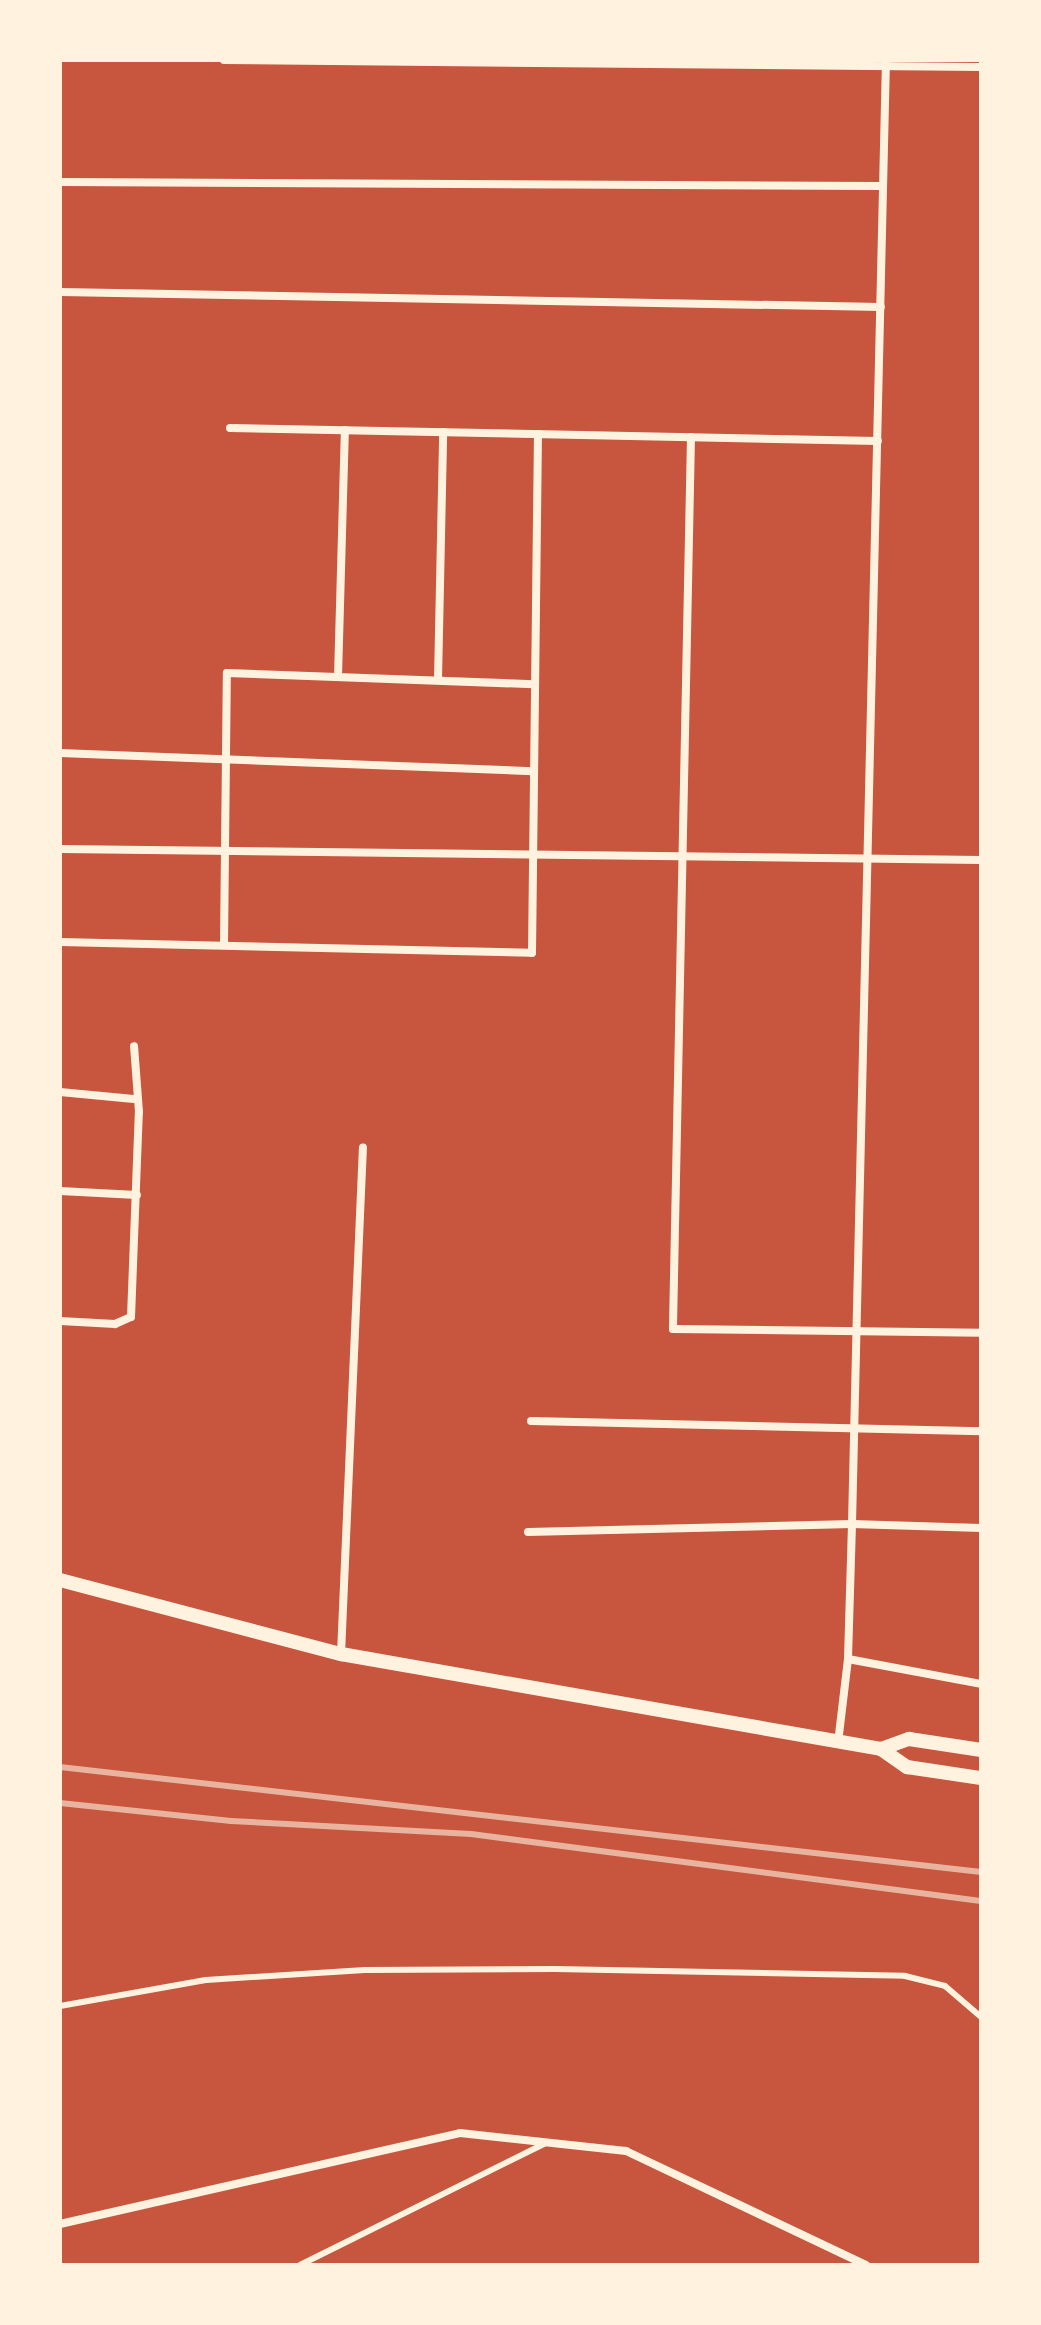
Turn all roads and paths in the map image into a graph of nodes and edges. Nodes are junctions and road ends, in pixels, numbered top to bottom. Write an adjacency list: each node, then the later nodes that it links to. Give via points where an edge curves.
1 (224, 60): 2 (street)
2 (886, 63): 3 (street); 5 (street)
3 (981, 67)
4 (60, 182): 5 (street)
5 (883, 186): 7 (street)
6 (60, 292): 7 (street)
7 (881, 307): 13 (street)
8 (230, 428): 9 (street)
9 (345, 430): 10 (street); 14 (street)
10 (443, 432): 11 (street); 15 (street)
11 (538, 434): 12 (street); 16 (street)
12 (691, 437): 13 (street); 23 (street)
13 (878, 441): 24 (street)
14 (338, 677): 15 (street); 18 (street, via 227,673)
15 (438, 680): 16 (street)
16 (534, 684): 19 (street)
17 (60, 753): 18 (street)
18 (227, 761): 19 (street); 21 (street)
19 (533, 771): 22 (street)
20 (60, 849): 21 (street)
21 (225, 849): 22 (street); 27 (street)
22 (532, 853): 23 (street); 27 (street, via 532,953)
23 (681, 855): 24 (street); 36 (street, via 673,1329)
24 (868, 858): 25 (street); 36 (street)
25 (981, 860)
26 (60, 942): 27 (street)
27 (224, 945)
28 (134, 1046): 30 (street)
29 (60, 1092): 30 (street)
30 (134, 1099): 33 (street, via 139,1112)
31 (363, 1147): 44 (street)
32 (60, 1191): 33 (street)
33 (137, 1195): 34 (street, via 131,1317 115,1324)
34 (60, 1321)
35 (981, 1333): 36 (street)
36 (857, 1334): 38 (street)
37 (531, 1421): 38 (street)
38 (855, 1428): 39 (street); 40 (street)
39 (981, 1431)
40 (852, 1524): 41 (street); 42 (street); 45 (street)
41 (981, 1528)
42 (528, 1532)
43 (60, 1580): 44 (street)
44 (341, 1654): 47 (street)
45 (848, 1659): 46 (street); 47 (street)
46 (981, 1684)
47 (838, 1743): 48 (street)
48 (881, 1749): 49 (street, via 909,1739); 50 (street, via 907,1767)
49 (981, 1750)
50 (981, 1778)
51 (60, 2006): 52 (lane, via 206,1980 365,1970 555,1969 905,1976 945,1986)
52 (981, 2017)
53 (546, 2143): 54 (street, via 460,2133); 55 (lane); 56 (street, via 626,2151)
54 (60, 2224)
55 (300, 2265)
56 (866, 2265)

